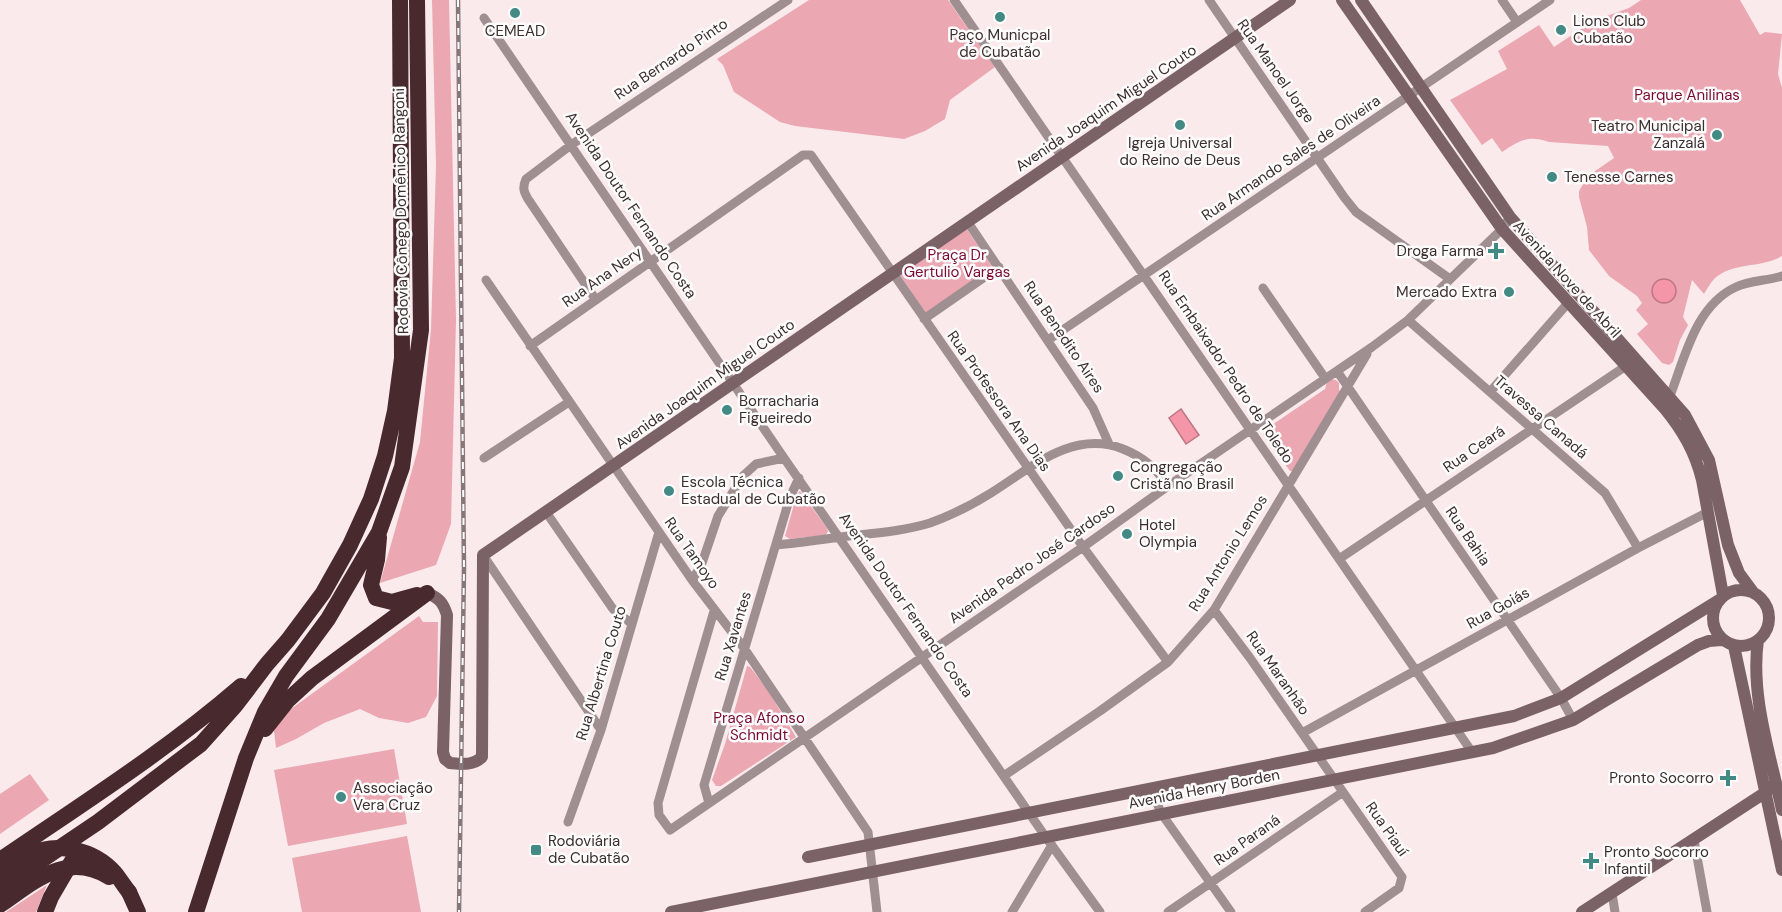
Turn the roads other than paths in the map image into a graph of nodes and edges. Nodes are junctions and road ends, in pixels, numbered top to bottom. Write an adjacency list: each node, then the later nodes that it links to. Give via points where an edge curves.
1 (400, 0): 81 (highway, Rodovia Cônego Domênico Rangoni, via 402,358 395,411 371,499 350,545 323,593)
2 (417, 0): 60 (highway, Rodovia Cônego Domênico Rangoni, via 421,337 402,467)
3 (788, 0): 16 (street, Rua Bernardo Pinto)
4 (954, 0): 18 (street, Rua Embaixador Pedro de Toledo)
5 (1209, 0): 13 (street, Rua Manoel Jorge)
6 (1290, 0): 13 (street, Avenida Joaquim Miguel Couto)
7 (1342, 0): 15 (street, Avenida Nove de Abril)
8 (1361, 0): 14 (street, Avenida Nove de Abril)
9 (1502, 0): 12 (street)
10 (1550, 0): 12 (street, Rua Armando Sales de Oliveira)
11 (484, 18): 16 (street, Avenida Doutor Fernando Costa)
12 (1517, 22): 14 (street, Rua Armando Sales de Oliveira)
13 (1235, 38): 18 (street, Avenida Joaquim Miguel Couto); 19 (street, Rua Manoel Jorge)
14 (1421, 87): 15 (street, Rua Armando Sales de Oliveira); 20 (street, Avenida Nove de Abril)
15 (1408, 96): 19 (street, Rua Armando Sales de Oliveira); 22 (street, Avenida Nove de Abril)
16 (571, 144): 23 (street, Avenida Doutor Fernando Costa); 31 (street, Rua Bernardo Pinto, via 523,185)
17 (811, 155): 23 (street, Rua Ana Nery, via 803,155); 25 (street, Rua Professora Ana Dias)
18 (1063, 156): 21 (street, Avenida Joaquim Miguel Couto); 26 (street, Rua Embaixador Pedro de Toledo)
19 (1317, 158): 26 (street, Rua Armando Sales de Oliveira); 28 (street, Rua Manoel Jorge, via 1356,212)
20 (1510, 217): 22 (street, Avenida Pedro José Cardoso); 44 (street, Avenida Nove de Abril)
21 (967, 221): 24 (street, Rua Benedito Aires); 25 (street, Avenida Joaquim Miguel Couto)
22 (1502, 229): 28 (street, Avenida Pedro José Cardoso); 32 (street, Avenida Nove de Abril)
23 (651, 262): 31 (street, Rua Ana Nery); 41 (street, Avenida Doutor Fernando Costa)
24 (999, 267): 33 (street); 35 (street, Rua Benedito Aires)
25 (893, 272): 33 (street, Rua Professora Ana Dias); 41 (street, Avenida Joaquim Miguel Couto)
26 (1144, 275): 35 (street, Rua Armando Sales de Oliveira); 48 (street, Rua Embaixador Pedro de Toledo)
27 (1782, 276): 44 (street, via 1740,285 1713,303 1693,337)
28 (1450, 279): 34 (street, Avenida Pedro José Cardoso)
29 (486, 280): 36 (street, Rua Tamoyo)
30 (1263, 288): 40 (street)
31 (596, 300): 36 (street, Rua Ana Nery)
32 (1568, 303): 38 (street, Avenida Nove de Abril); 43 (street)
33 (924, 319): 53 (street, Rua Professora Ana Dias)
34 (1408, 320): 37 (street, Avenida Pedro José Cardoso); 43 (street, Travessa Canadá)
35 (1048, 340): 49 (street, Rua Benedito Aires, via 1093,408)
36 (530, 345): 45 (street, Rua Tamoyo)
37 (1372, 347): 39 (street, Avenida Pedro José Cardoso); 42 (street, Rua Antonio Lemos)
38 (1626, 366): 46 (street, Avenida Nove de Abril); 47 (street, Rua Ceará)
39 (1336, 371): 40 (street, Avenida Pedro José Cardoso); 42 (street, Rua Bahia)
40 (1325, 378): 48 (street, Avenida Pedro José Cardoso)
41 (734, 382): 51 (street, Avenida Doutor Fernando Costa); 52 (street, Avenida Joaquim Miguel Couto)
42 (1347, 386): 55 (street, Rua Antonio Lemos); 57 (street, Rua Bahia)
43 (1490, 392): 47 (street, Travessa Canadá)
44 (1671, 396): 46 (street); 69 (street, Avenida Nove de Abril, via 1694,428 1709,460 1728,545 1739,573)
45 (569, 402): 50 (street); 52 (street, Rua Tamoyo)
46 (1665, 409): 59 (street, Avenida Nove de Abril, via 1691,446)
47 (1532, 428): 57 (street, Rua Ceará); 65 (street, Travessa Canadá, via 1605,493)
48 (1251, 430): 55 (street, Rua Embaixador Pedro de Toledo); 56 (street, Avenida Pedro José Cardoso)
49 (1109, 444): 53 (street, via 1072,446); 56 (street, via 1145,460 1157,469)
50 (484, 458)
51 (784, 458): 54 (street, Avenida Doutor Fernando Costa); 68 (street, via 756,464 743,476 718,516 701,566)
52 (613, 466): 58 (street, Avenida Joaquim Miguel Couto); 61 (street, Rua Tamoyo)
53 (1028, 468): 62 (street, via 952,514 899,531); 64 (street, Rua Professora Ana Dias)
54 (799, 478): 62 (street, Avenida Doutor Fernando Costa); 63 (street, Rua Xavantes)
55 (1288, 484): 67 (street, Rua Embaixador Pedro de Toledo); 72 (street, Rua Antonio Lemos)
56 (1168, 486): 64 (street, Avenida Pedro José Cardoso)
57 (1425, 500): 67 (street, Rua Ceará); 74 (street, Rua Bahia)
58 (546, 512): 66 (street, Avenida Joaquim Miguel Couto); 75 (street, via 613,609)
59 (1708, 512): 65 (street, Rua Goiás); 71 (street, Avenida Nove de Abril)
60 (379, 532): 70 (highway, via 371,585 376,598 392,602); 91 (highway, Rodovia Cônego Domênico Rangoni, via 328,619 275,694)
61 (659, 532): 68 (street, Rua Tamoyo); 75 (street, Rua Albertina Couto)
62 (841, 537): 63 (street); 79 (street, Avenida Doutor Fernando Costa)
63 (776, 545): 78 (street, Rua Xavantes)
64 (1083, 547): 79 (street, Avenida Pedro José Cardoso); 80 (street, Rua Professora Ana Dias)
65 (1638, 549): 74 (street, Rua Goiás)
66 (483, 555): 70 (street, via 482,757 471,764 450,763 443,752 447,615 444,604); 86 (street)
67 (1339, 559): 82 (street, Rua Embaixador Pedro de Toledo)
68 (692, 580): 73 (street, Rua Tamoyo)
69 (1753, 592): 71 (street, via 1735,590); 76 (street, via 1769,612 1768,624)
70 (427, 593): 91 (highway, via 312,678 270,721)
71 (1721, 598): 77 (street, via 1713,611 1713,624); 83 (street, Avenida Henry Borden)
72 (1214, 610): 80 (street, Rua Antonio Lemos); 87 (street, Rua Maranhão)
73 (714, 611): 78 (street, Rua Tamoyo); 98 (street, Avenida Pedro José Cardoso, via 658,803 659,815 670,830)
74 (1508, 620): 82 (street, Rua Goiás); 83 (street, Rua Bahia)
75 (632, 624): 86 (street, Rua Albertina Couto)
76 (1758, 640): 77 (street, via 1747,646); 94 (street, via 1756,684)
77 (1728, 643): 84 (street, Avenida Henry Borden, via 1709,641 1698,645); 97 (street)
78 (744, 648): 88 (street, Rua Tamoyo); 98 (street, Rua Xavantes, via 704,784)
79 (923, 657): 88 (street, Avenida Pedro José Cardoso); 92 (street, Avenida Doutor Fernando Costa)
80 (1168, 662): 92 (street, Rua Antonio Lemos)
81 (267, 664): 102 (highway, Rodovia Cônego Domênico Rangoni, via 201,744); 108 (highway, Rodovia Cônego Domênico Rangoni, via 162,750)
82 (1416, 671): 85 (street, Rua Embaixador Pedro de Toledo); 87 (street, Rua Goiás)
83 (1561, 698): 84 (street, Rua Bahia); 85 (street, Avenida Henry Borden, via 1514,716)
84 (1573, 720): 89 (street, Avenida Henry Borden)
85 (1456, 728): 89 (street, Rua Embaixador Pedro de Toledo); 90 (street, Avenida Henry Borden)
86 (601, 730): 103 (street, Rua Albertina Couto)
87 (1302, 733): 90 (street, Rua Maranhão)
88 (805, 738): 98 (street, Avenida Pedro José Cardoso); 106 (street, Rua Tamoyo, via 868,832)
89 (1472, 752): 93 (street, Avenida Henry Borden)
90 (1317, 754): 93 (street, Rua Piauí); 95 (street, Avenida Henry Borden)
91 (246, 758): 120 (highway, Rodovia Cônego Domênico Rangoni)
92 (1005, 775): 100 (street, Avenida Doutor Fernando Costa)
93 (1333, 779): 96 (street, Rua Piauí); 101 (street, Avenida Henry Borden)
94 (1776, 783): 97 (street); 99 (street)
95 (1151, 788): 100 (street, Avenida Henry Borden); 101 (street)
96 (1343, 792): 112 (street, Rua Paraná); 127 (street, Rua Piauí, via 1402,878 1399,888)
97 (1766, 792): 104 (street); 109 (street)
98 (709, 803)
99 (1782, 810)
100 (1030, 813): 105 (street, Avenida Doutor Fernando Costa); 106 (street, Avenida Henry Borden)
101 (1161, 813): 105 (street, Avenida Henry Borden); 112 (street)
102 (98, 822): 113 (highway, Rodovia Cônego Domênico Rangoni); 118 (highway, via 62,876)
103 (568, 822)
104 (1694, 840): 115 (street); 130 (street)
105 (1049, 841): 111 (street, Avenida Henry Borden); 123 (street); 124 (street, Avenida Doutor Fernando Costa)
106 (870, 844): 107 (street, Avenida Henry Borden); 111 (street)
107 (808, 857)
108 (0, 860)
109 (1782, 870)
110 (0, 873): 114 (highway, bridge, via 42,850 74,849 107,866)
111 (871, 873): 117 (street, Avenida Henry Borden); 122 (street)
112 (1210, 884): 125 (street, Rua Paraná); 126 (street)
113 (0, 888)
114 (129, 892): 116 (highway, bridge, via 96,869 64,868 44,875); 119 (highway)
115 (1612, 893): 128 (street); 129 (street)
116 (0, 905)
117 (710, 908): 121 (street, Avenida Henry Borden)
118 (45, 912)
119 (138, 912)
120 (196, 912)
121 (671, 912)
122 (877, 912)
123 (1012, 912)
124 (1100, 912)
125 (1168, 912)
126 (1231, 912)
127 (1365, 912)
128 (1582, 912)
129 (1615, 912)
130 (1707, 912)

